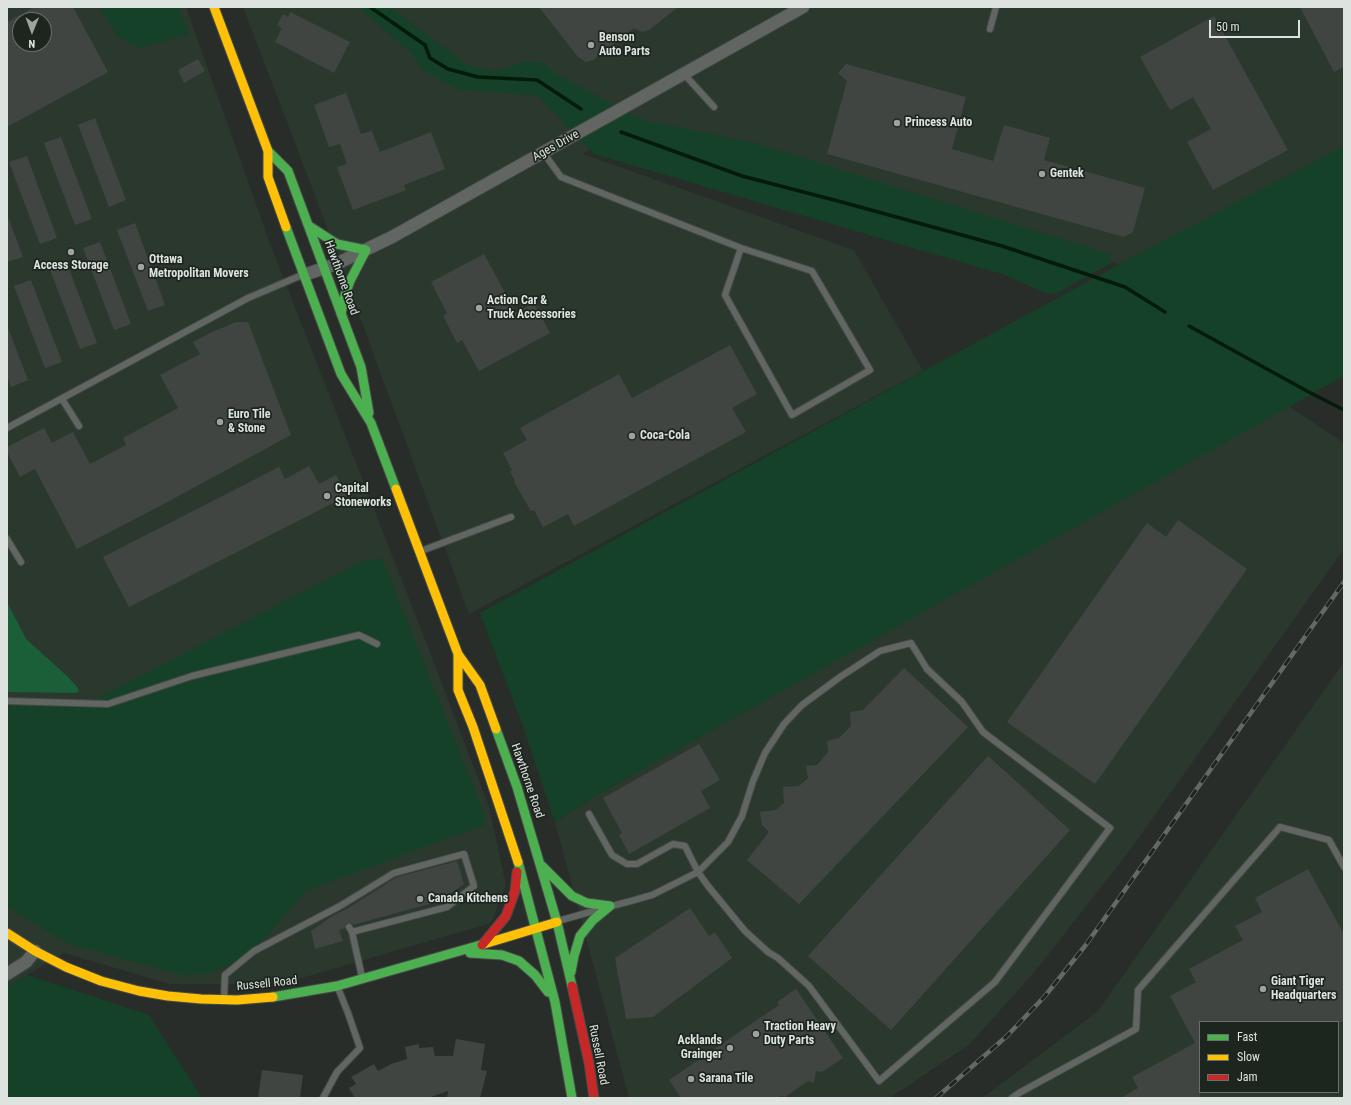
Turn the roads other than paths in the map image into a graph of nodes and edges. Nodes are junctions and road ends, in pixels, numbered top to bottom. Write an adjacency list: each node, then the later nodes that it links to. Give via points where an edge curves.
1 (214, 7): 7 (main road, Hawthorne Road)
2 (803, 7): 5 (street, Ages Drive)
3 (996, 7): 4 (lane)
4 (990, 29)
5 (684, 74): 6 (lane); 8 (street, Ages Drive)
6 (714, 107)
7 (268, 152): 9 (main road, Hawthorne Road, via 288,171); 13 (main road, Hawthorne Road, via 268,177)
8 (543, 152): 10 (lane, via 561,177); 11 (street, Ages Drive)
9 (309, 226): 11 (main road, via 337,244); 12 (main road, Hawthorne Road)
10 (741, 248): 10 (lane, via 812,272 870,370 792,415 725,295)
11 (366, 250): 12 (street, Ages Drive); 14 (main road, via 350,281)
12 (325, 268): 13 (street, Ages Drive); 14 (main road, Hawthorne Road)
13 (304, 275): 15 (lane, via 248,298); 16 (main road, Hawthorne Road, via 341,374)
14 (341, 314): 16 (main road, Hawthorne Road, via 361,367)
15 (62, 398): 17 (lane); 18 (lane)
16 (371, 423): 21 (main road, Hawthorne Road)
17 (79, 426)
18 (7, 428)
19 (512, 517): 21 (lane)
20 (7, 539): 22 (lane)
21 (419, 551): 24 (main road, Hawthorne Road)
22 (21, 562)
23 (377, 644): 25 (lane, via 359,635 192,676 108,704)
24 (458, 654): 27 (main road, Hawthorne Road, via 458,690); 28 (main road, Hawthorne Road, via 480,685 517,787)
25 (7, 701)
26 (589, 814): 30 (lane, via 612,855 627,864 638,864 673,844 685,846)
27 (518, 862): 33 (main road, Hawthorne Road); 35 (main road, via 515,891 506,916)
28 (541, 865): 31 (main road, via 572,896 588,904); 32 (main road, Hawthorne Road)
29 (1344, 867): 44 (lane, via 1329,840 1280,826 1138,990 1136,1029)
30 (698, 872): 30 (lane, via 745,931 809,986 879,1081 995,982 1110,828 983,732 962,702 927,669 911,644 880,651 802,705 784,724 765,753 742,816 728,842); 31 (lane, via 652,895)
31 (610, 906): 32 (lane); 39 (main road, via 593,920 580,936)
32 (557, 922): 33 (main road, Russell Road); 39 (main road, Russell Road)
33 (535, 929): 35 (main road, Russell Road); 43 (main road)
34 (7, 933): 36 (main road, Russell Road)
35 (482, 945): 37 (main road, Russell Road)
36 (35, 951): 38 (street, via 26,962); 42 (main road, Russell Road, via 85,975 122,987 168,996)
37 (458, 952): 40 (main road, Russell Road); 43 (main road, via 493,954 517,960 536,975)
38 (7, 974)
39 (570, 978): 47 (main road, Russell Road)
40 (362, 979): 41 (main road, Russell Road); 42 (lane, via 351,929 447,907 474,886 464,854 394,873 341,908 254,951 225,975)
41 (337, 986): 42 (main road, Russell Road, via 274,997); 45 (lane, via 360,1048 337,1072)
42 (224, 1000)
43 (555, 1002): 46 (main road)
44 (1020, 1096): 48 (lane)
45 (323, 1098)
46 (572, 1098)
47 (594, 1098)
48 (1012, 1098)

